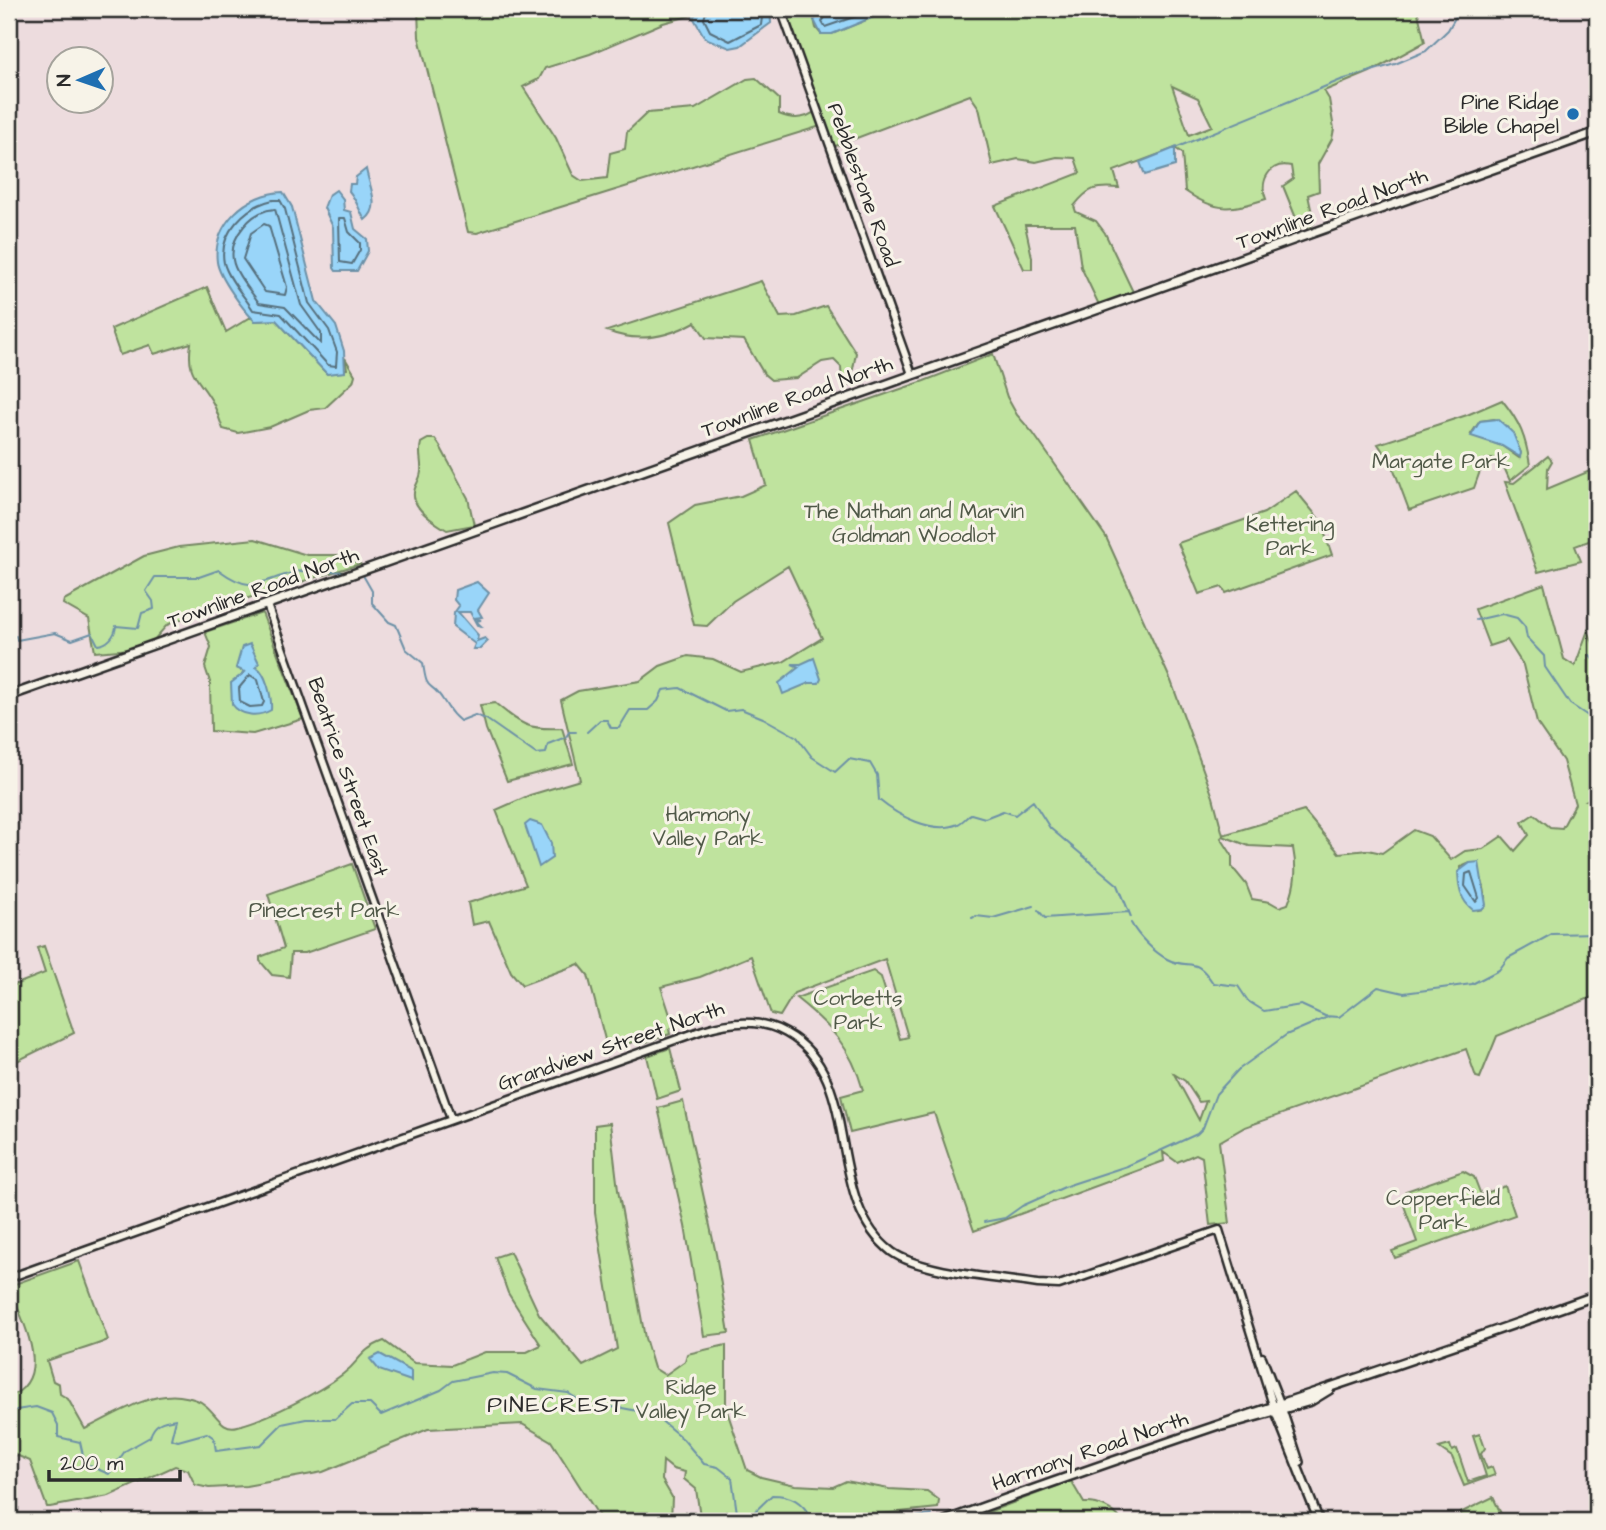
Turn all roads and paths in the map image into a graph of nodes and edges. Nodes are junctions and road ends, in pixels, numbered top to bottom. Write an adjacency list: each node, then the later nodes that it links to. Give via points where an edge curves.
1 (781, 9): 3 (street, Pebblestone Road)
2 (1597, 132): 3 (main road, Townline Road North)
3 (912, 374): 4 (main road, Townline Road North)
4 (267, 605): 5 (main road, Townline Road North); 6 (street, Beatrice Street East)
5 (9, 696)
6 (451, 1119): 7 (street, Grandview Street North); 9 (street, Grandview Street North, via 721,1024 754,1022 778,1028 796,1039 821,1067 860,1213 881,1242 908,1260 1059,1285 1219,1230)
7 (9, 1278)
8 (1597, 1295): 9 (main road, Harmony Road North)
9 (1278, 1407): 10 (main road, Harmony Road North); 11 (main road)
10 (945, 1521)
11 (1319, 1521)

